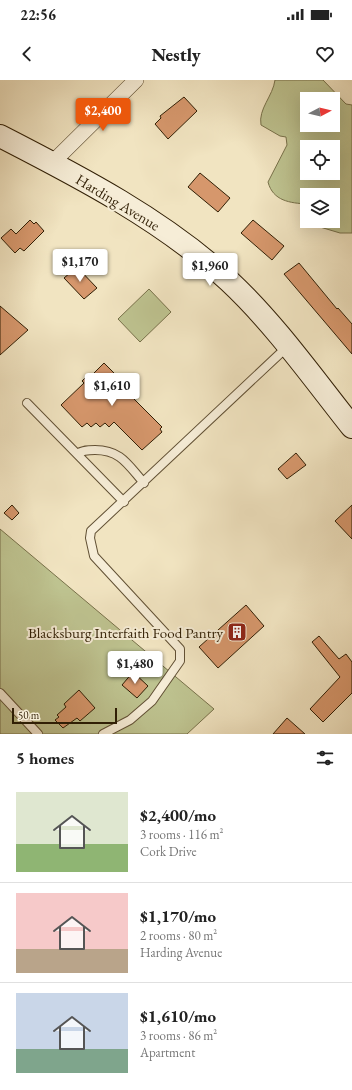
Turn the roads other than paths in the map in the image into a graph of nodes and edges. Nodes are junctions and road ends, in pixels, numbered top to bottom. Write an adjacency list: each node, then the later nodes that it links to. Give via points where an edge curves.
1 (136, 80): 3 (street)
2 (0, 136): 3 (main road, Harding Avenue)
3 (51, 164): 4 (main road, Harding Avenue, via 90,184 167,232 208,263 245,297)
4 (288, 347): 6 (main road, Harding Avenue); 8 (lane)
5 (27, 402): 7 (lane)
6 (352, 427)
7 (77, 454): 8 (lane, via 89,450 111,451 122,458); 9 (lane)
8 (144, 483): 9 (lane)
9 (124, 502): 12 (lane, via 91,531 94,556 180,649 181,656 166,684 141,713)
10 (0, 693): 11 (lane)
11 (38, 734)
12 (103, 734)

